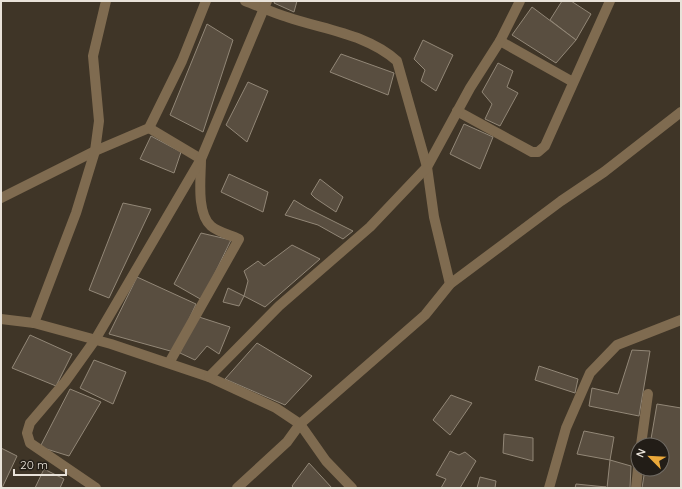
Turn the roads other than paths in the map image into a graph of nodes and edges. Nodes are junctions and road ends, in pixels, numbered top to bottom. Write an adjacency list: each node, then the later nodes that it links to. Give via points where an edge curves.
1 (106, 1): 12 (street, via 93,56 99,121)
2 (206, 1): 11 (street, via 182,61)
3 (244, 1): 6 (street)
4 (520, 1): 7 (street)
5 (610, 1): 8 (street)
6 (267, 5): 13 (street); 14 (street, via 287,17 343,32 385,50 397,61)
7 (500, 41): 8 (street); 9 (street)
8 (573, 82): 9 (street, via 545,146 538,152 532,152)
9 (457, 111): 14 (street)
10 (681, 112): 16 (street, via 604,172)
11 (149, 128): 12 (street); 13 (street)
12 (95, 151): 15 (street); 19 (street, via 76,213)
13 (201, 159): 20 (street); 21 (street, via 200,197 204,219 212,227 239,239)
14 (427, 167): 16 (street, via 434,217); 22 (street, via 370,227 279,306)
15 (1, 198)
16 (450, 284): 24 (street, via 425,315)
17 (1, 319): 19 (street)
18 (681, 320): 30 (street, via 617,345 590,373 566,428)
19 (34, 322): 20 (street)
20 (95, 340): 21 (street); 27 (street, via 30,424 27,433 30,443)
21 (169, 363): 22 (street)
22 (209, 377): 24 (street, via 276,408)
23 (648, 394): 25 (street)
24 (300, 424): 28 (street, via 287,442); 29 (street, via 326,461)
25 (642, 437)
26 (637, 477): 31 (street)
27 (96, 488)
28 (237, 488)
29 (352, 488)
30 (549, 488)
31 (636, 488)

